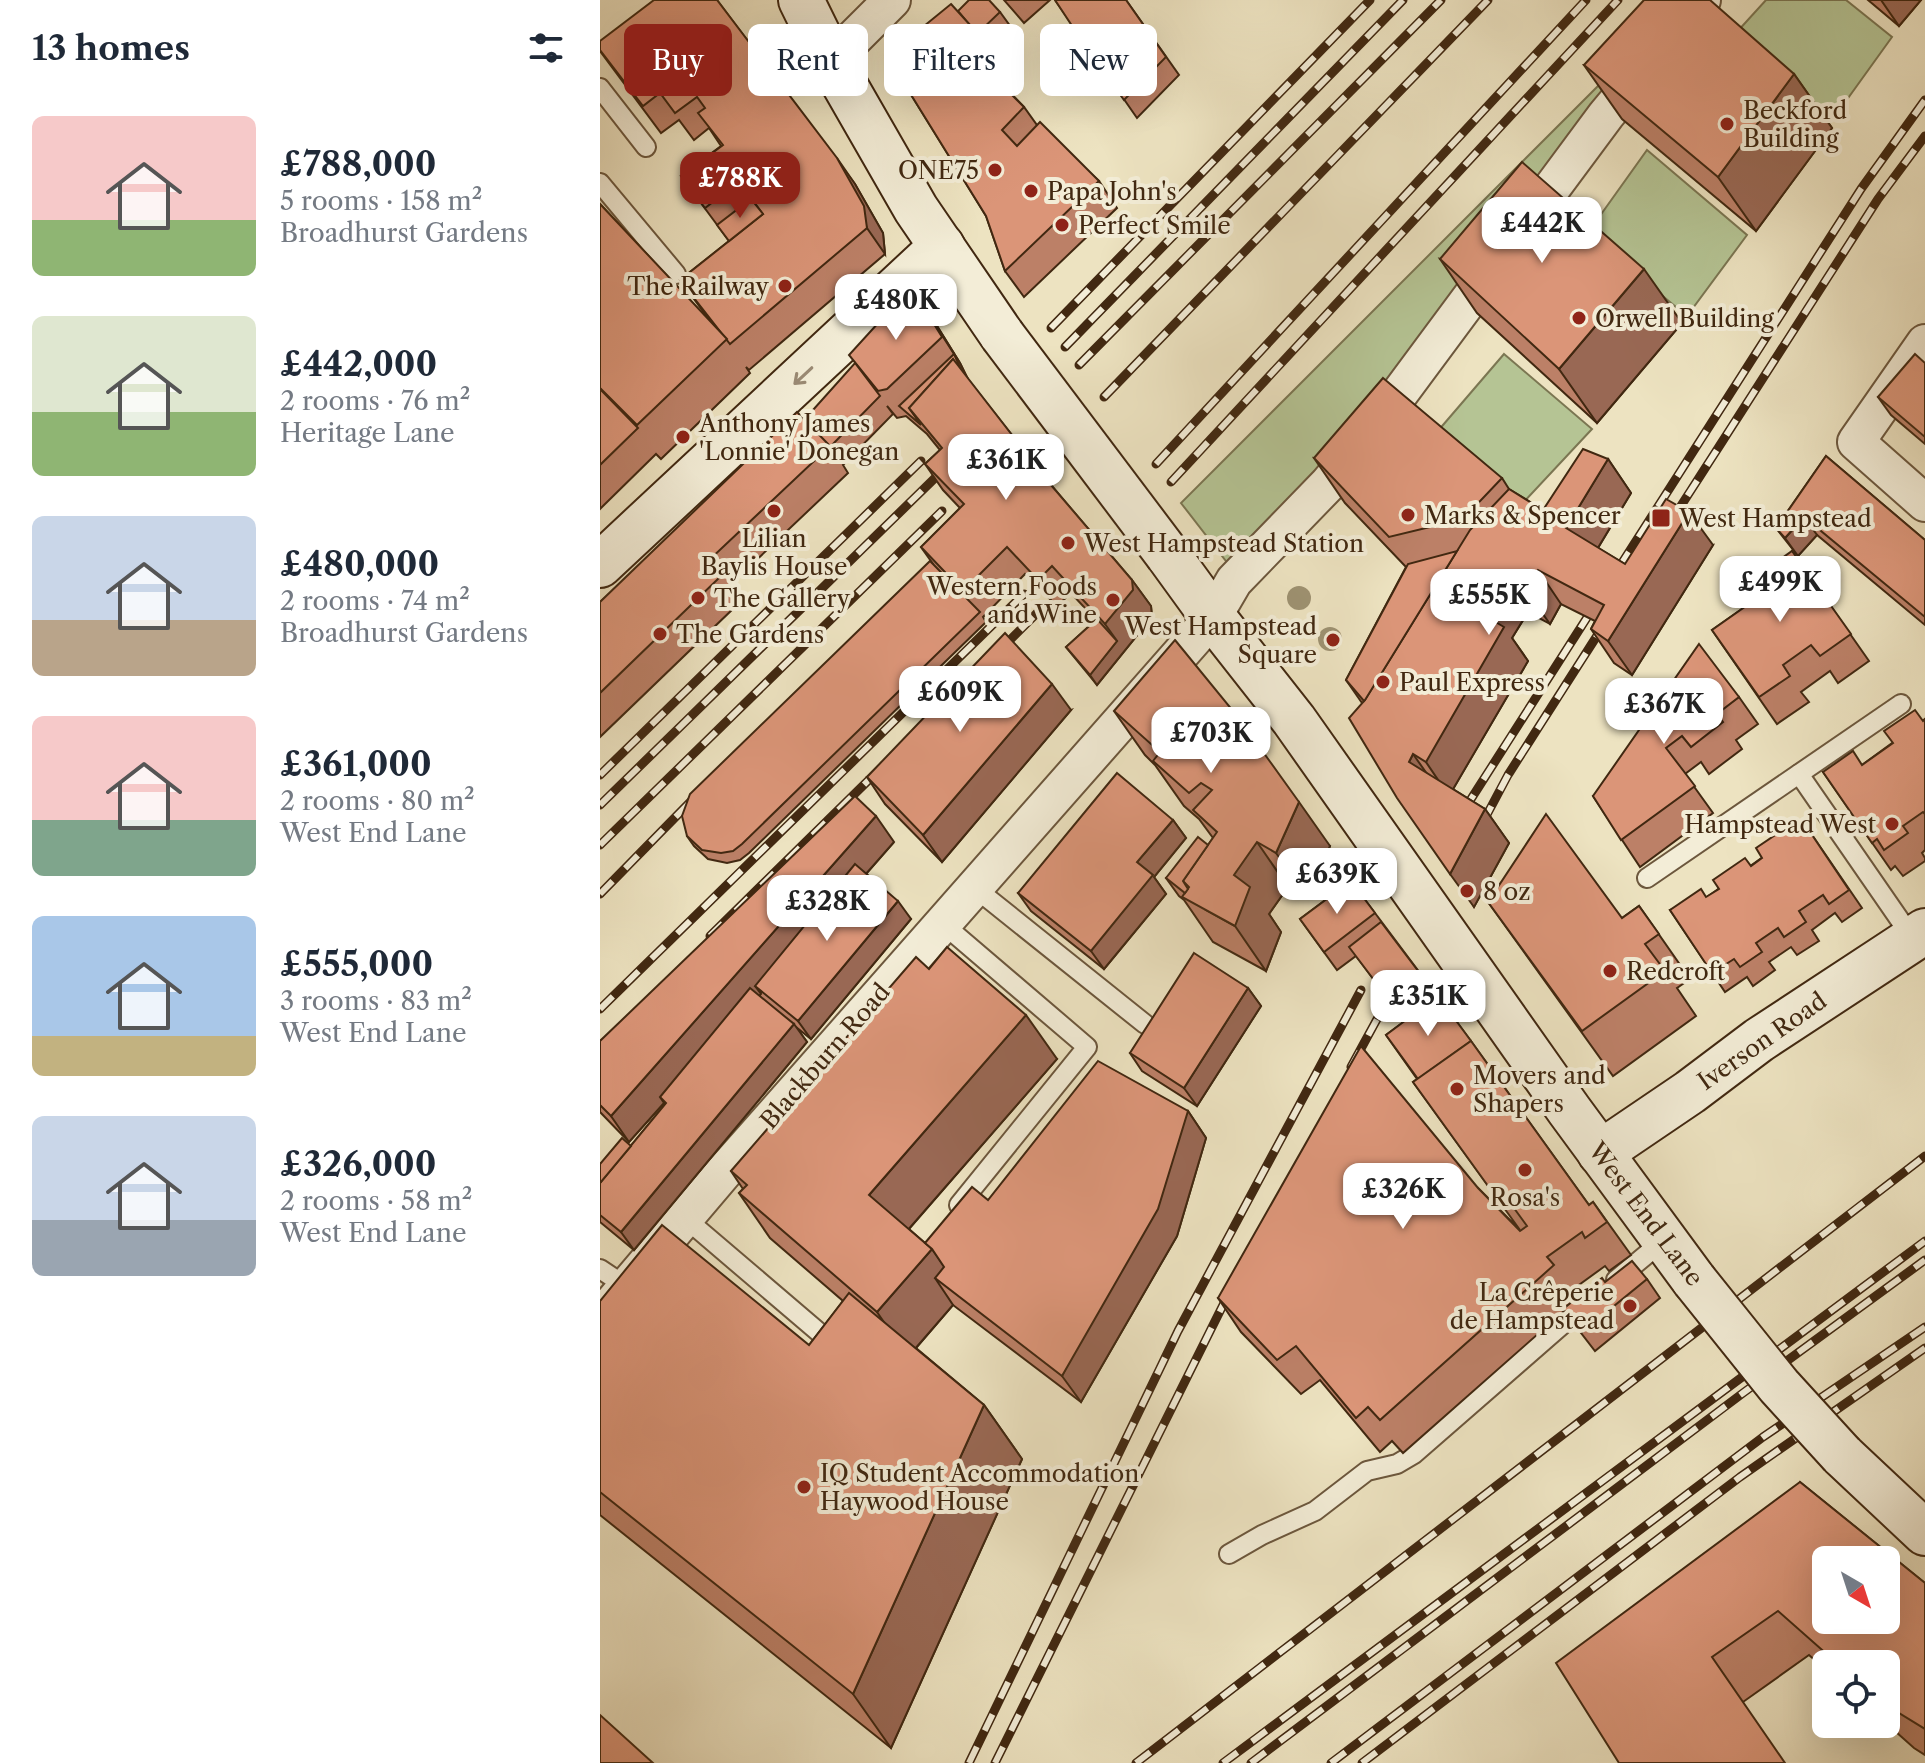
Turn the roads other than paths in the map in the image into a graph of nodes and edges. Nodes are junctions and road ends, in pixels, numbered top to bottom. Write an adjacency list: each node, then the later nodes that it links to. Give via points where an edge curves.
1 (801, 0): 4 (main road, West End Lane)
2 (892, 0): 5 (street)
3 (1702, 0): 15 (street, Blackburn Road, via 1606,115 1368,436 1234,581)
4 (813, 24)
5 (868, 24)
6 (600, 88): 8 (lane)
7 (851, 96): 10 (main road, West End Lane)
8 (646, 147)
9 (600, 183): 11 (lane)
10 (942, 246): 14 (main road, one-way to 14); 15 (main road, West End Lane, bridge, via 1002,335)
11 (676, 274)
12 (1925, 343): 13 (street, via 1856,442)
13 (1925, 503)
14 (600, 565)
15 (1213, 617): 19 (street, Blackburn Road); 23 (main road, West End Lane, via 1294,720)
16 (1901, 704): 17 (lane)
17 (1799, 774): 18 (lane); 21 (lane)
18 (1647, 878)
19 (975, 888): 20 (street, Blackburn Road); 22 (lane)
20 (942, 923): 24 (street, Blackburn Road); 25 (lane, via 1087,1047)
21 (1919, 935): 23 (main road, Iverson Road)
22 (1145, 1024)
23 (1600, 1153): 26 (main road, West End Lane)
24 (685, 1218): 27 (street, Blackburn Road); 29 (lane)
25 (947, 1220)
26 (1660, 1234): 30 (main road, West End Lane, bridge, via 1779,1386); 31 (lane, via 1638,1264 1568,1318 1414,1454 1367,1471 1315,1511)
27 (613, 1278): 28 (street, Blackburn Road)
28 (600, 1318)
29 (842, 1351)
30 (1925, 1533)
31 (1229, 1554)

